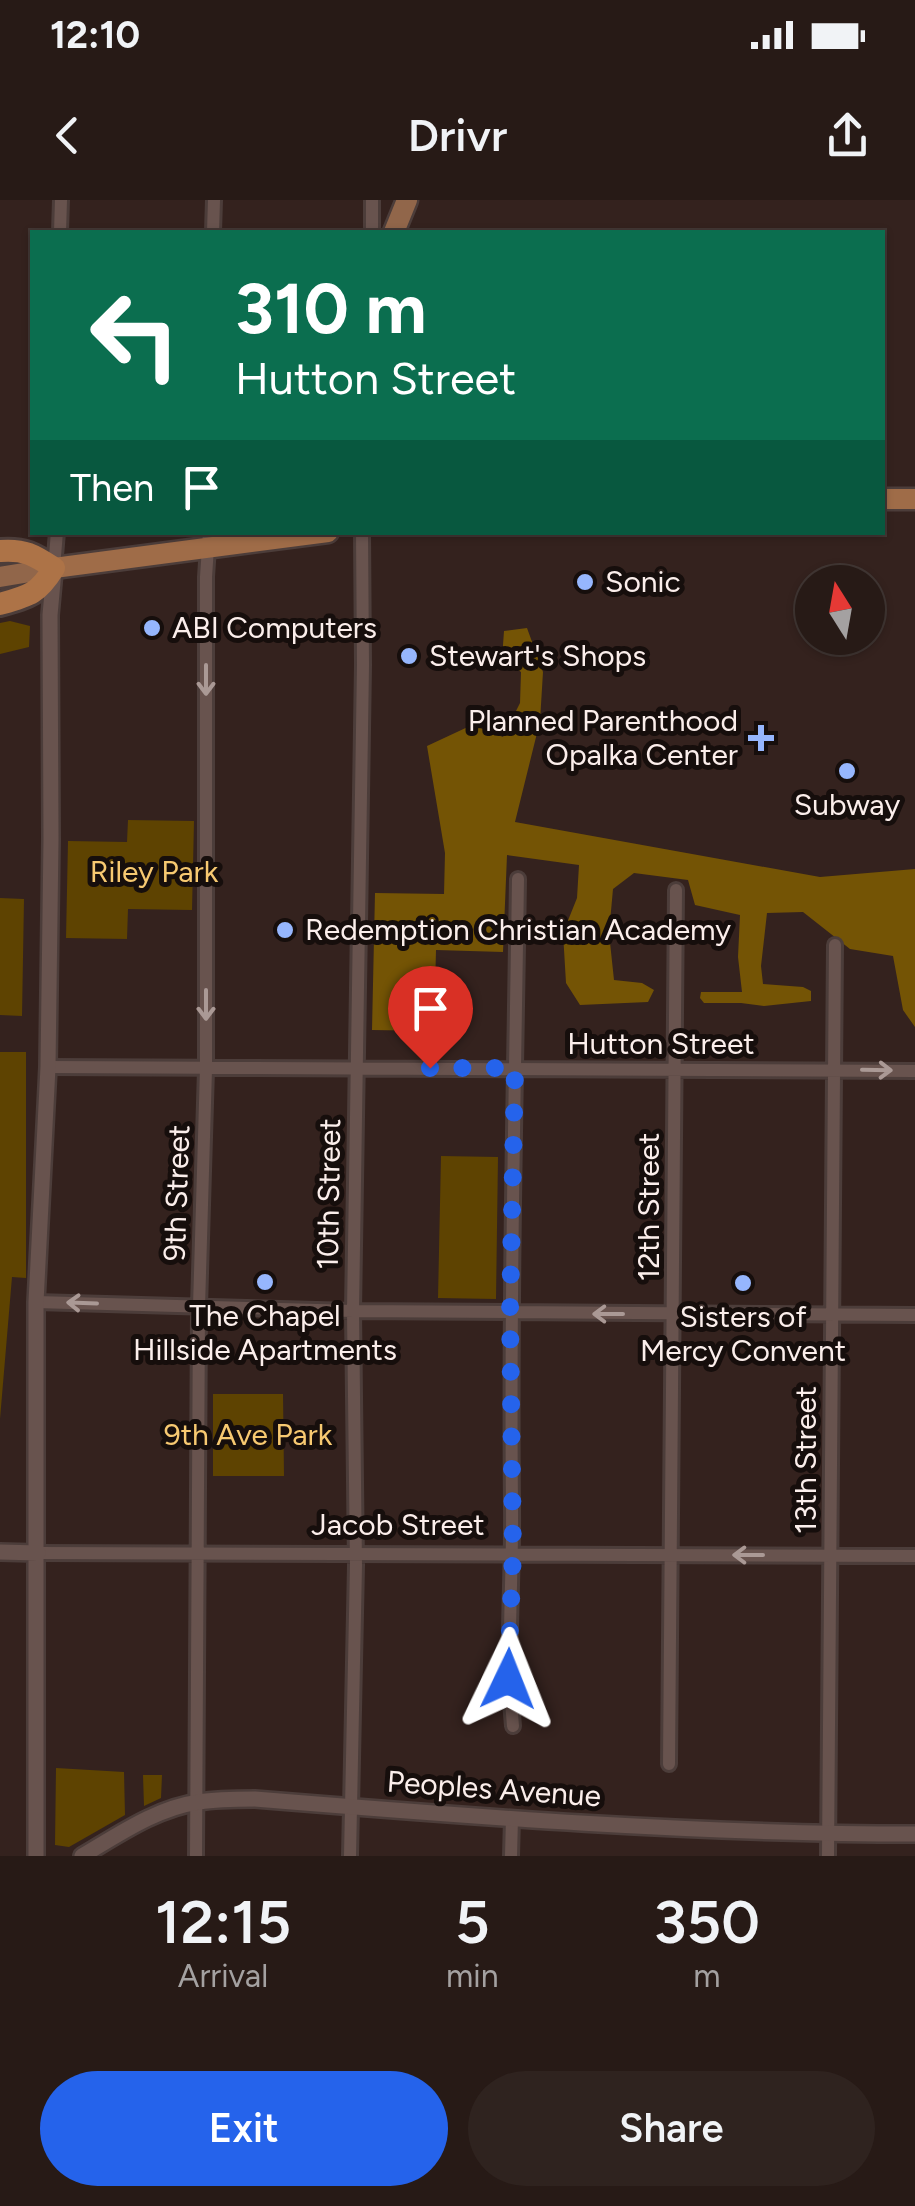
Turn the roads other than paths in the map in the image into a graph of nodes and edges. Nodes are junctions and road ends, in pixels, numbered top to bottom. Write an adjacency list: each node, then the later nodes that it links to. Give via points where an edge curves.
1 (60, 200): 5 (street)
2 (214, 200): 6 (street)
3 (372, 200): 7 (street)
4 (407, 200): 8 (main road)
5 (60, 230)
6 (213, 230)
7 (372, 230)
8 (395, 230)
9 (885, 498): 10 (highway)
10 (915, 499)
11 (57, 535): 16 (street)
12 (283, 535): 14 (highway)
13 (362, 535): 23 (street, 10th Street)
14 (208, 540): 16 (highway); 26 (street, 9th Street, one-way to 26)
15 (0, 550): 16 (highway, via 32,554)
16 (54, 568): 17 (main road); 18 (highway, via 30,596); 22 (street)
17 (0, 577)
18 (0, 604)
19 (518, 879): 24 (street)
20 (676, 890): 25 (street, 12th Street)
21 (835, 945): 27 (street, 13th Street)
22 (48, 1066): 26 (street, Hutton Street); 29 (street)
23 (356, 1067): 24 (street, Hutton Street); 26 (street, Hutton Street); 31 (street, 10th Street)
24 (515, 1068): 25 (street, Hutton Street); 32 (street)
25 (675, 1068): 27 (street, Hutton Street); 33 (street, 12th Street)
26 (206, 1069): 30 (street, 9th Street)
27 (834, 1070): 28 (street, Hutton Street, one-way to 28); 34 (street, 13th Street)
28 (915, 1071)
29 (36, 1302): 30 (street, one-way to 29); 37 (street)
30 (199, 1306): 31 (street); 40 (street, 9th Street)
31 (353, 1311): 32 (street); 38 (street, 10th Street)
32 (510, 1313): 33 (street, one-way to 32); 39 (street)
33 (673, 1314): 34 (street); 41 (street, 12th Street)
34 (832, 1314): 35 (street); 42 (street, 13th Street)
35 (915, 1315)
36 (0, 1552): 37 (street, Jacob Street)
37 (38, 1552): 40 (street, Jacob Street); 51 (street)
38 (356, 1552): 39 (street, Jacob Street); 40 (street, Jacob Street); 47 (street, 10th Street)
39 (513, 1553): 41 (street, Jacob Street); 44 (street)
40 (198, 1554): 46 (street, 9th Street)
41 (671, 1554): 42 (street, Jacob Street, one-way to 41); 45 (street, 12th Street)
42 (830, 1555): 43 (street, Jacob Street); 49 (street, 13th Street)
43 (915, 1556)
44 (513, 1726)
45 (669, 1764)
46 (196, 1802): 47 (street, Peoples Avenue); 52 (street, Peoples Avenue, via 137,1824); 53 (street, 9th Street)
47 (351, 1807): 48 (street, Peoples Avenue); 54 (street, 10th Street)
48 (512, 1818): 49 (street, Peoples Avenue); 55 (street)
49 (828, 1834): 50 (street, Peoples Avenue); 56 (street, 13th Street)
50 (915, 1834)
51 (36, 1856)
52 (82, 1856)
53 (196, 1856)
54 (350, 1856)
55 (511, 1856)
56 (828, 1856)

